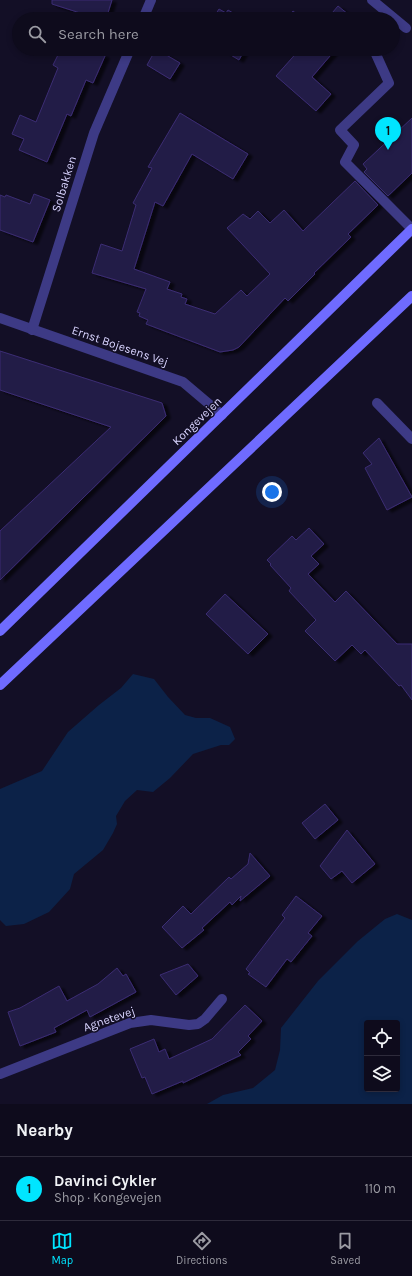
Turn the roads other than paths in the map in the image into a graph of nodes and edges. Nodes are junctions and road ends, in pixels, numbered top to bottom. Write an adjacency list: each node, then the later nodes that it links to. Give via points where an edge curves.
1 (151, 0): 3 (street)
2 (372, 0): 4 (street)
3 (146, 12)
4 (384, 12)
5 (400, 25): 6 (street)
6 (406, 28)
7 (127, 56): 12 (street, Solbakken, via 94,133)
8 (377, 56): 9 (street, via 389,83 340,130 354,145 345,162)
9 (412, 229): 14 (main road, Kongevejen)
10 (412, 296): 17 (main road)
11 (0, 318): 12 (street, Ernst Bojesens Vej)
12 (32, 330): 14 (street, Ernst Bojesens Vej, via 183,382)
13 (377, 403): 15 (street)
14 (222, 415): 16 (main road, Kongevejen)
15 (412, 439)
16 (0, 631)
17 (0, 684)
18 (222, 999): 19 (street, Agnetevej, via 198,1024 151,1020 130,1023)
19 (0, 1074)

